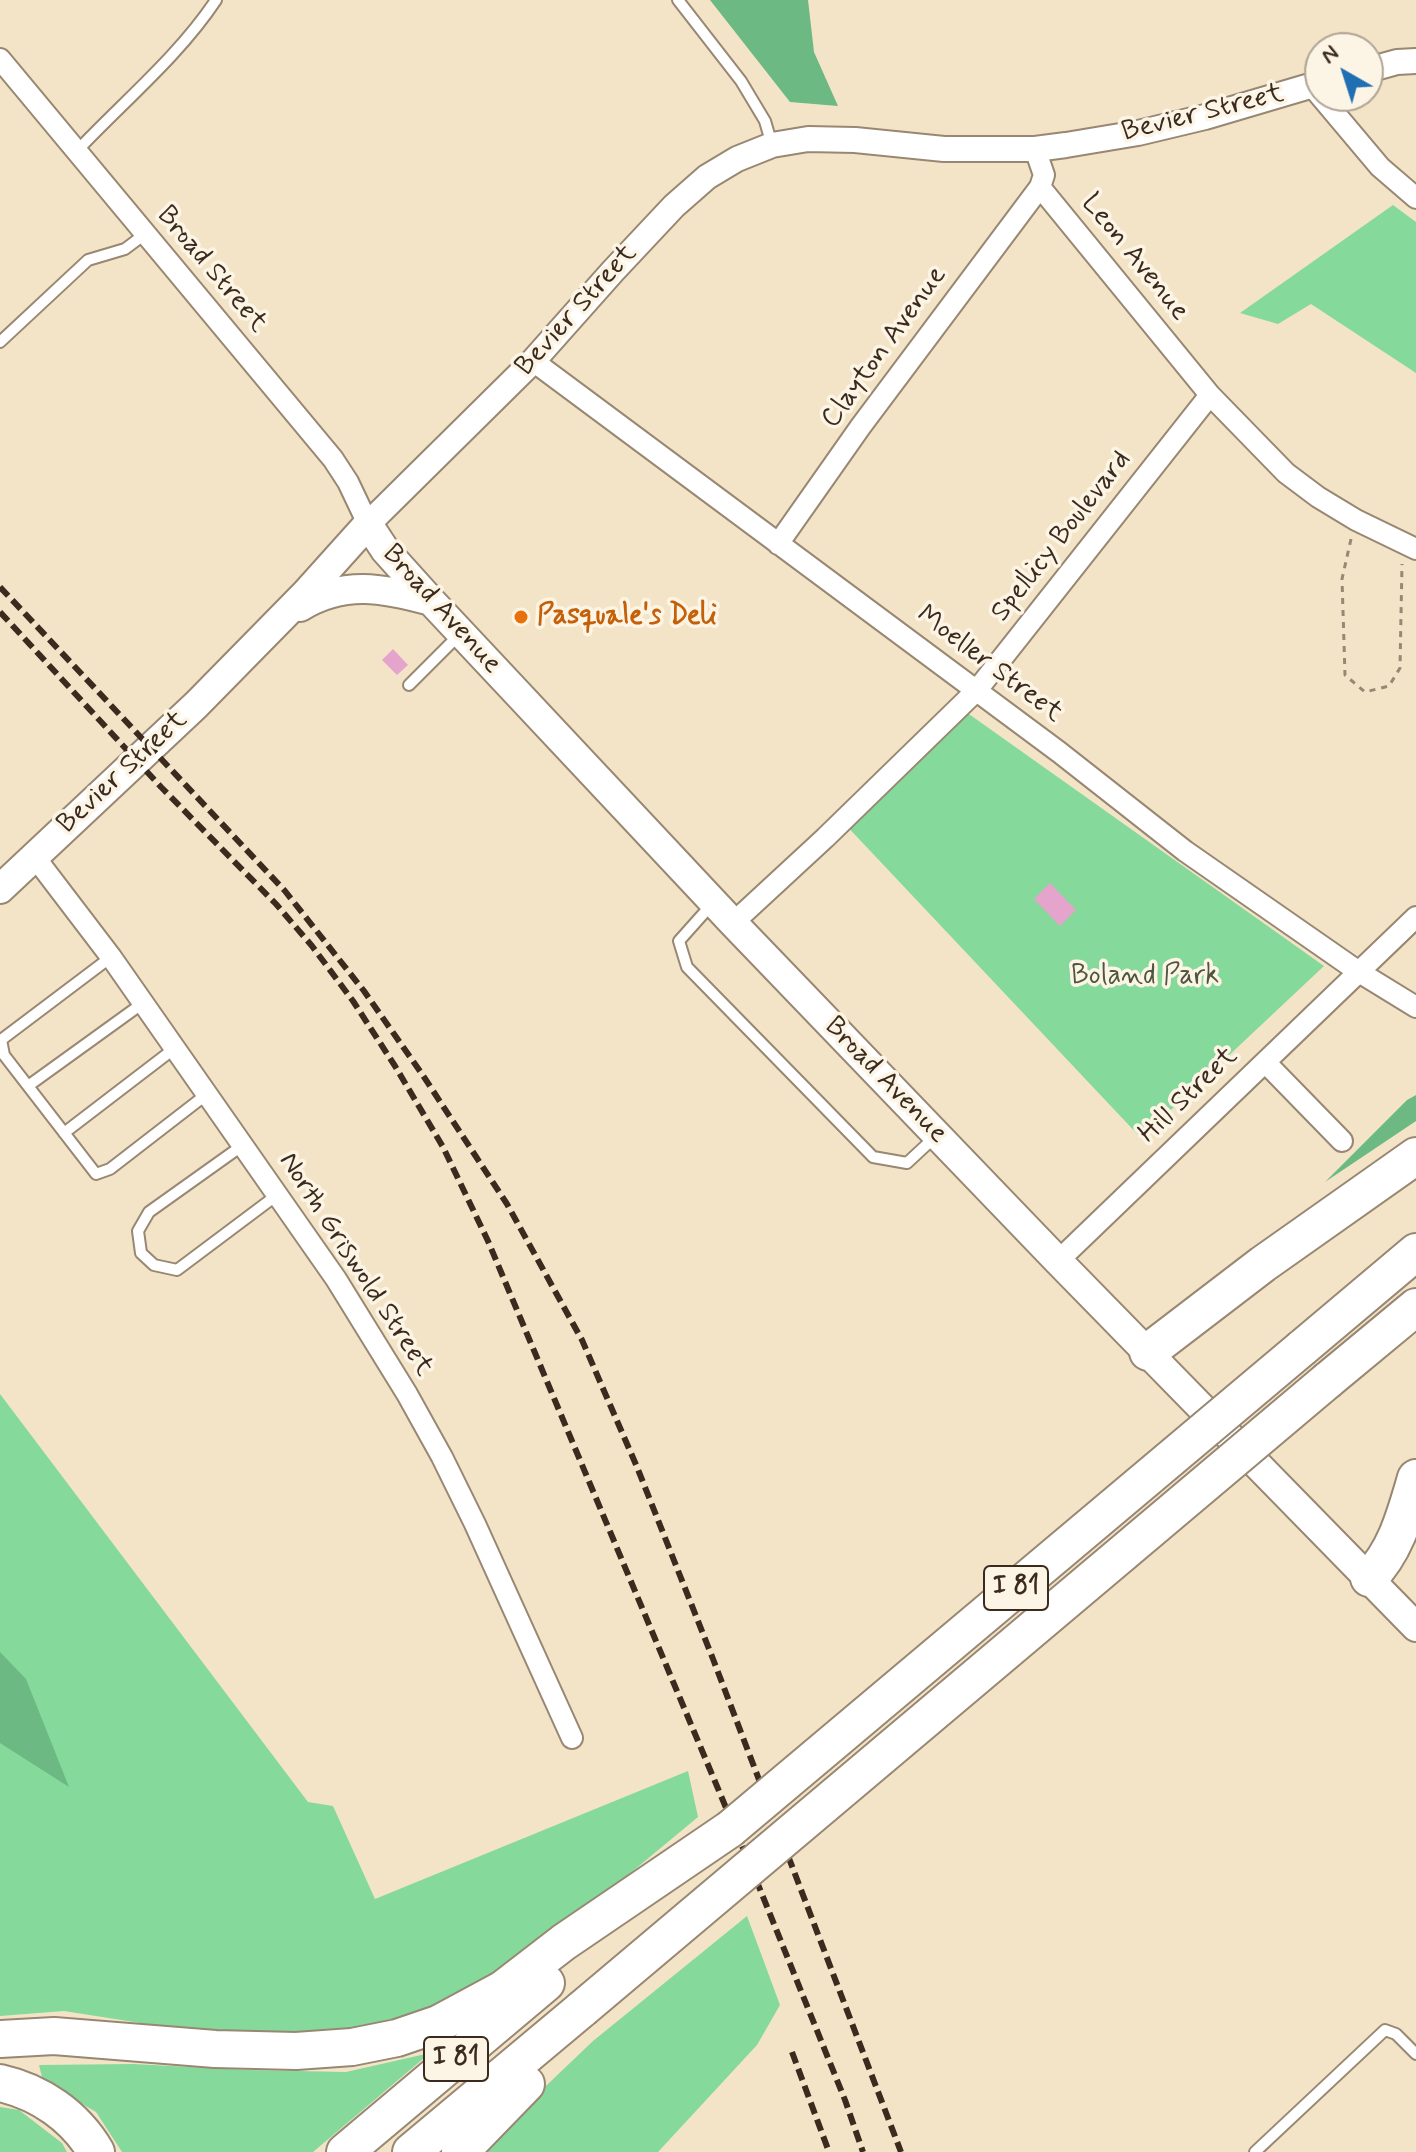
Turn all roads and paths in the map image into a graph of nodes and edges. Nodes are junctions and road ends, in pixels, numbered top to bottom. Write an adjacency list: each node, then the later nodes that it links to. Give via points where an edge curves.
1 (216, 0): 10 (lane, via 150,79)
2 (678, 0): 8 (lane, via 741,81 765,121)
3 (0, 59): 10 (street, Broad Street)
4 (1416, 61): 5 (street)
5 (1384, 66)
6 (1304, 88): 9 (street, Bevier Street, via 1138,133)
7 (1338, 112): 12 (street, via 1380,167)
8 (772, 145): 9 (street, Bevier Street, via 834,139 944,149); 15 (street, Bevier Street, via 707,177 674,206)
9 (1035, 149): 11 (street, Leon Avenue, via 1044,175)
10 (76, 152): 13 (street, Broad Street)
11 (1040, 187): 16 (street, Leon Avenue); 19 (street, Clayton Avenue)
12 (1416, 198)
13 (145, 234): 14 (lane, via 125,249 88,260); 18 (street, Broad Street, via 333,459)
14 (0, 342)
15 (533, 361): 18 (street, Bevier Street); 19 (street, Moeller Street)
16 (1210, 395): 17 (street, via 1286,473); 25 (street, Spellicy Boulevard)
17 (1356, 520): 20 (street); 20 (path, via 1342,579 1345,675 1365,692 1389,686 1400,668)
18 (368, 524): 21 (main road, Broad Avenue); 22 (main road, Bevier Street)
19 (778, 544): 25 (street, Moeller Street)
20 (1409, 546)
21 (431, 601): 22 (main road, via 353,589 320,596); 23 (main road, Broad Avenue)
22 (271, 629): 26 (main road, Bevier Street)
23 (460, 633): 24 (lane); 28 (main road, Broad Avenue)
24 (409, 685)
25 (977, 690): 30 (street, Spellicy Boulevard); 32 (street, Moeller Street, via 1185,851)
26 (34, 856): 27 (main road, Bevier Street); 31 (street, North Griswold Street)
27 (0, 889)
28 (713, 902): 30 (main road, Broad Avenue); 40 (lane, via 679,941 687,967 873,1157 907,1163)
29 (1416, 917): 32 (street)
30 (733, 923): 40 (main road, Broad Avenue)
31 (111, 957): 33 (street, North Griswold Street); 37 (lane, via 1,1040 4,1055)
32 (1359, 972): 34 (street, Moeller Street); 36 (street, Hill Street)
33 (143, 1003): 35 (street, North Griswold Street); 37 (lane)
34 (1416, 1007)
35 (175, 1048): 38 (street, North Griswold Street); 39 (lane)
36 (1265, 1062): 41 (street); 46 (street, Hill Street)
37 (28, 1086): 39 (lane)
38 (207, 1094): 39 (lane, via 110,1169 96,1174); 42 (street, North Griswold Street)
39 (64, 1133)
40 (937, 1135): 46 (main road, Broad Avenue)
41 (1342, 1141)
42 (243, 1145): 44 (street, North Griswold Street); 44 (lane, via 149,1212 138,1231 141,1253 154,1265 177,1270)
43 (1416, 1156): 48 (highway)
44 (277, 1195): 52 (street, North Griswold Street, via 336,1279 442,1457)
45 (1416, 1252): 53 (highway, I 81, bridge, via 730,1829)
46 (1058, 1261): 48 (main road, Broad Avenue)
47 (1416, 1307): 54 (highway, I 81, bridge, via 757,1861)
48 (1148, 1352): 50 (main road, Broad Avenue)
49 (1416, 1478): 50 (highway, via 1401,1528)
50 (1369, 1578): 51 (main road, Broad Avenue)
51 (1416, 1627)
52 (572, 1738)
53 (562, 1957): 55 (highway, via 460,2013 377,2043 327,2050 242,2051 54,2036); 59 (highway, I 81)
54 (585, 2019): 60 (highway, I 81); 61 (highway)
55 (0, 2039)
56 (1416, 2054): 62 (lane, via 1385,2030)
57 (0, 2083): 58 (highway, via 50,2103 83,2132)
58 (96, 2152)
59 (345, 2152)
60 (411, 2152)
61 (460, 2152)
62 (1255, 2152)

